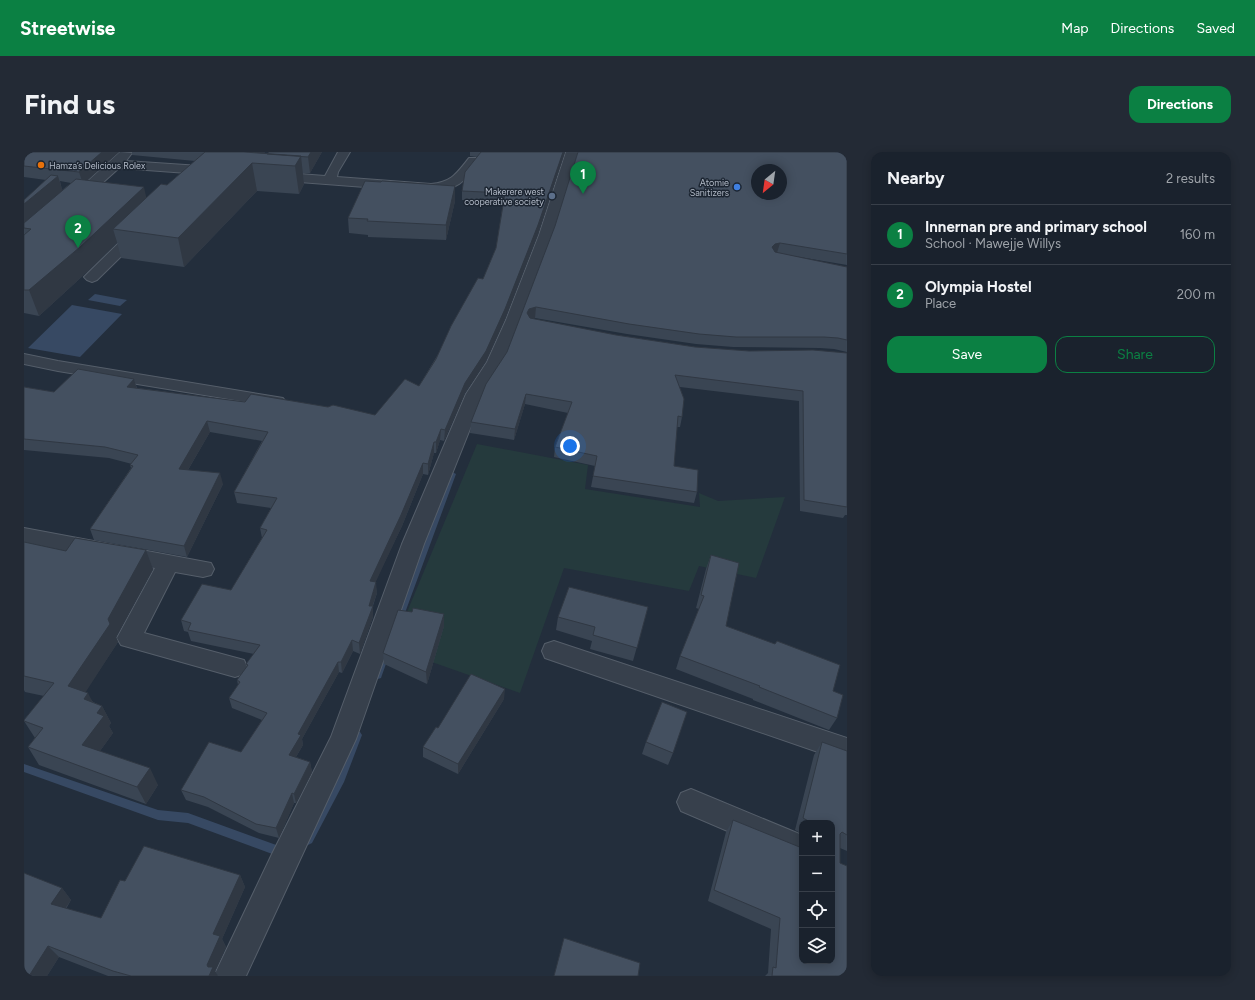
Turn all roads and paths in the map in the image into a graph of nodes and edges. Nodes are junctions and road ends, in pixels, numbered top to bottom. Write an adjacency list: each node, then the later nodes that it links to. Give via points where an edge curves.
1 (127, 152): 5 (street)
2 (344, 152): 9 (street)
3 (572, 152): 24 (street, via 546,235 514,320 496,362 475,394 413,544 343,739)
4 (473, 161): 9 (street, via 454,184 444,188)
5 (116, 164): 6 (street); 11 (street)
6 (194, 169): 7 (street); 10 (street)
7 (230, 172)
8 (259, 174): 9 (street)
9 (330, 180)
10 (185, 182)
11 (64, 209)
12 (148, 221): 13 (street)
13 (92, 277)
14 (24, 358): 15 (street, via 58,366)
15 (290, 404)
16 (24, 536): 17 (street)
17 (169, 563): 18 (street); 20 (street, via 129,638)
18 (203, 569)
19 (554, 651): 21 (street)
20 (235, 667)
21 (847, 750)
22 (691, 802): 23 (street)
23 (799, 848)
24 (230, 976)

